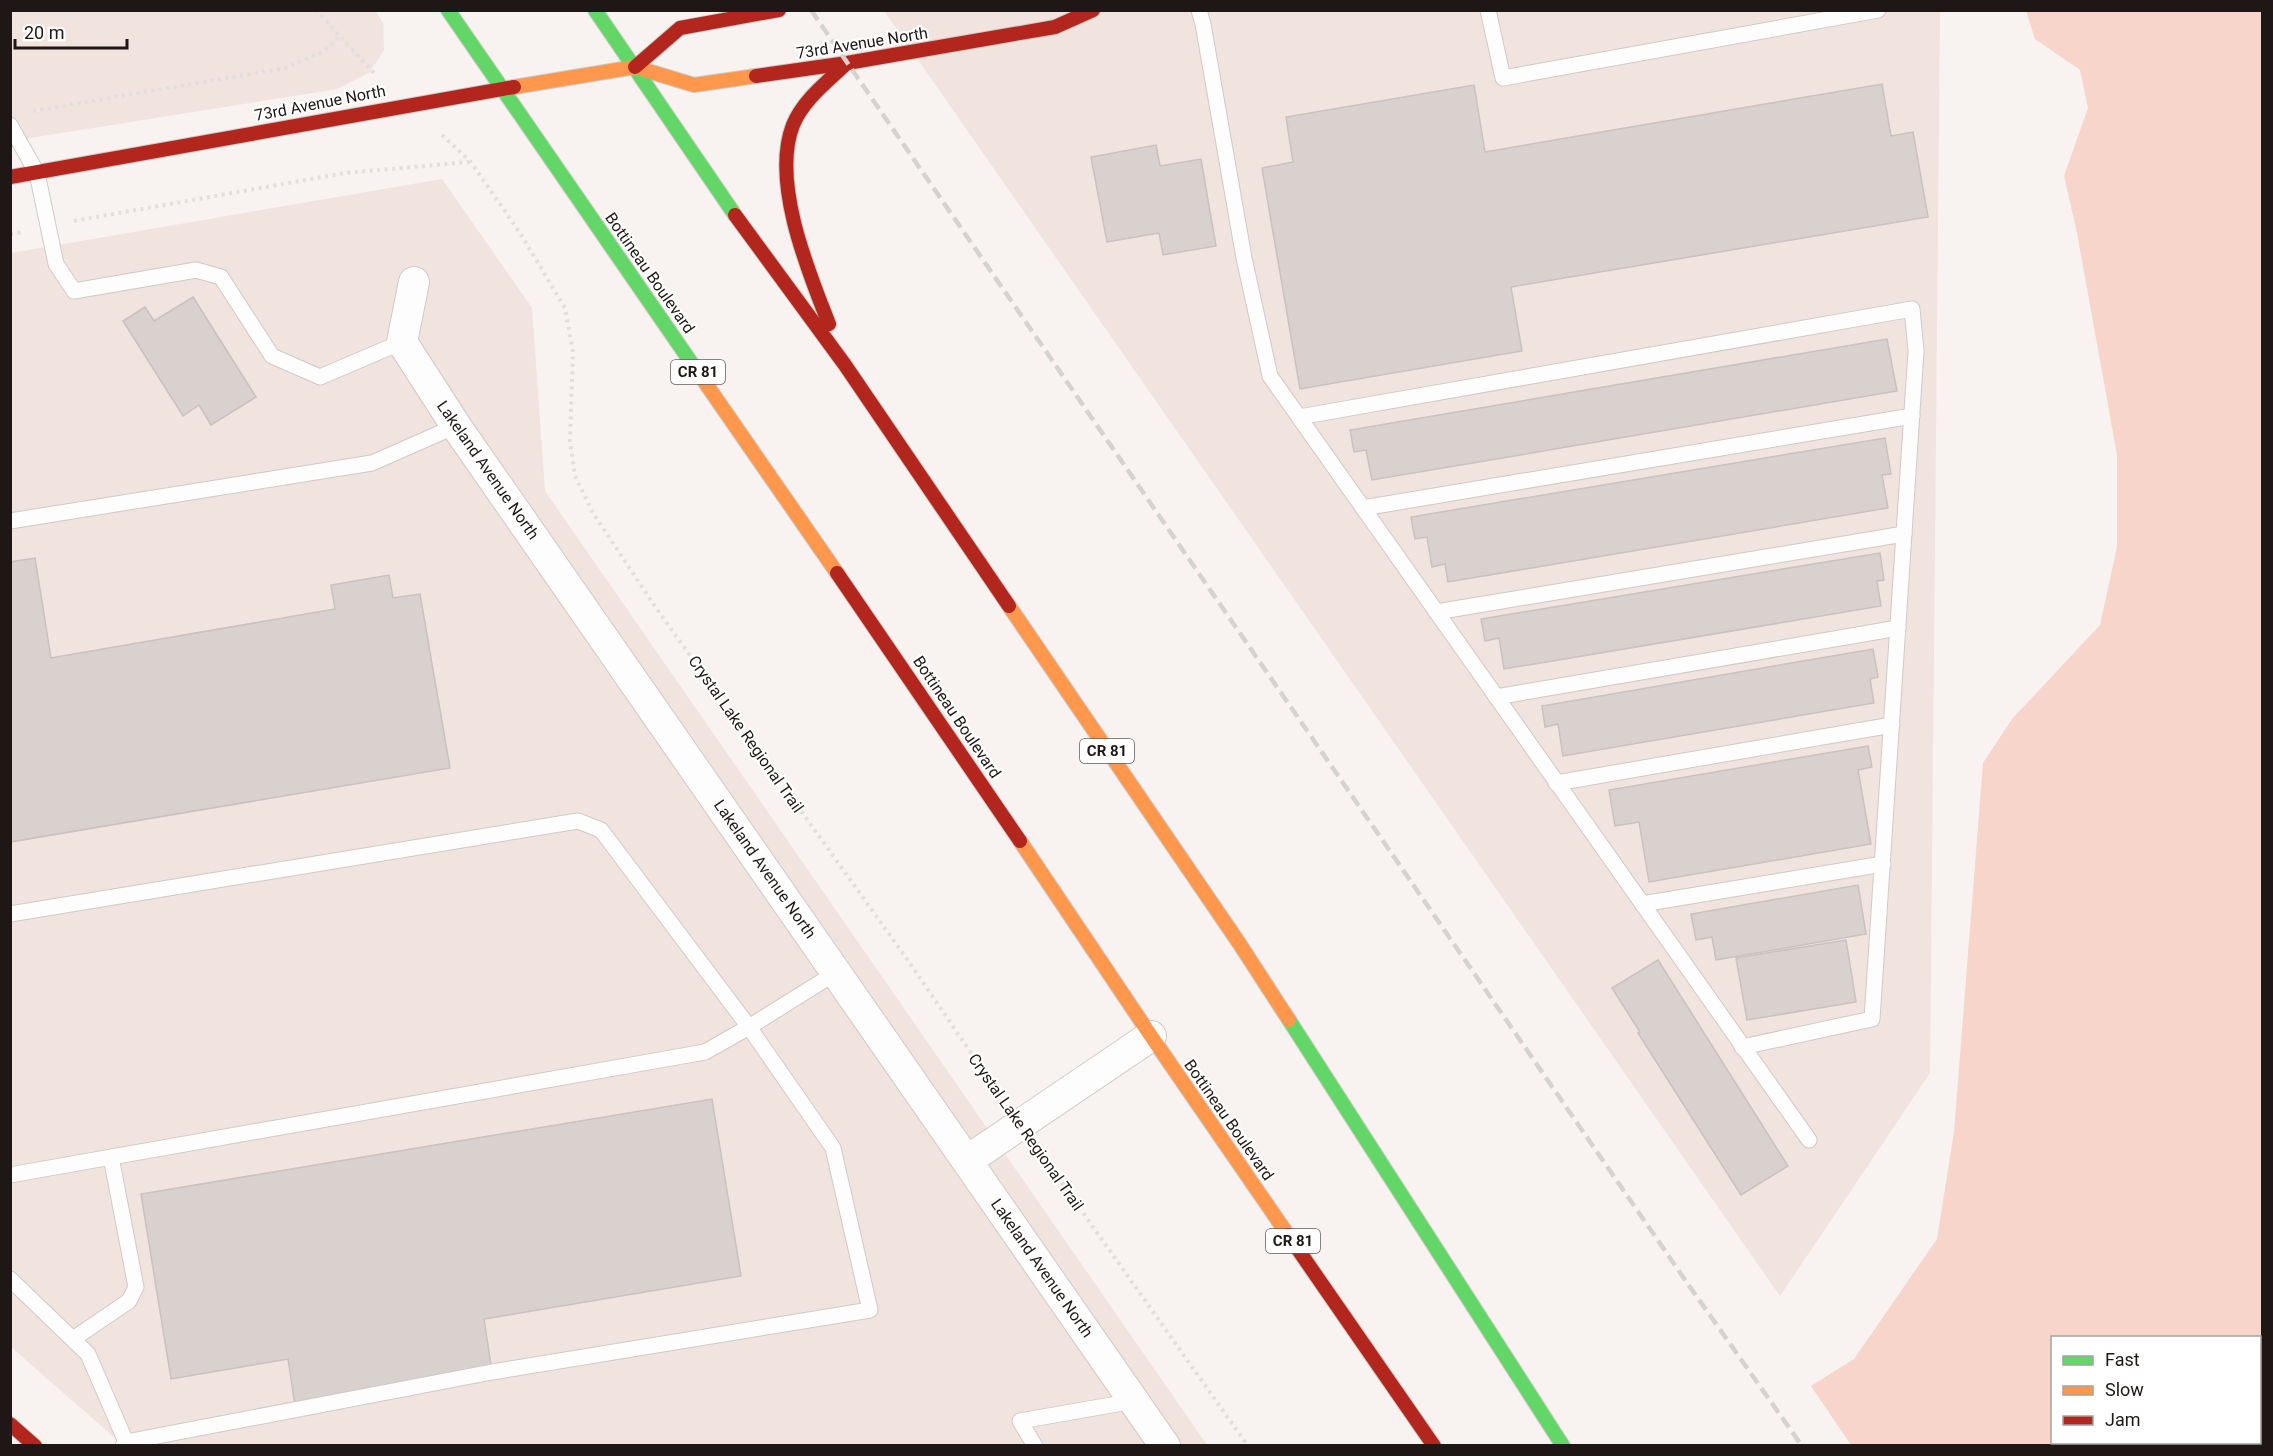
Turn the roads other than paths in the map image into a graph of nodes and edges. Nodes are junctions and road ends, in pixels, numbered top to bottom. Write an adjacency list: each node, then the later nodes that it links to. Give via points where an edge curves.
1 (447, 10): 10 (main road, Bottineau Boulevard / CR 81)
2 (595, 10): 9 (main road, CR 81)
3 (779, 10): 9 (main road, via 680,28)
4 (1093, 10): 8 (main road, 73rd Avenue North, via 1055,27)
5 (1199, 10): 18 (lane, via 1244,258 1270,376)
6 (1488, 10): 7 (lane, via 1503,78)
7 (1878, 10)
8 (847, 63): 9 (main road, 73rd Avenue North, via 694,86); 16 (main road, via 808,101 793,125 787,188 805,264)
9 (636, 67): 10 (main road, 73rd Avenue North); 16 (main road, CR 81, via 753,241)
10 (504, 90): 12 (main road, 73rd Avenue North); 33 (main road, Bottineau Boulevard / CR 81, via 950,736)
11 (10, 125): 12 (lane)
12 (37, 173): 13 (main road, 73rd Avenue North); 15 (lane, via 56,264 74,291 196,270 221,277 272,356 320,377)
13 (10, 177)
14 (414, 282): 15 (street)
15 (402, 342): 19 (street, Lakeland Avenue North)
16 (845, 365): 48 (main road, CR 81, via 1239,943)
17 (1912, 416): 18 (lane, via 1916,351 1912,309); 20 (lane); 22 (lane)
18 (1299, 417): 20 (lane)
19 (456, 426): 21 (lane, via 372,463); 31 (street, Lakeland Avenue North)
20 (1362, 508): 23 (lane)
21 (10, 521)
22 (1904, 534): 23 (lane); 24 (lane)
23 (1436, 612): 25 (lane)
24 (1898, 628): 25 (lane); 26 (lane)
25 (1496, 697): 27 (lane)
26 (1892, 725): 27 (lane); 28 (lane)
27 (1556, 783): 29 (lane)
28 (1882, 864): 29 (lane); 34 (lane, via 1872,1019)
29 (1642, 904): 34 (lane)
30 (10, 914): 32 (lane, via 578,821 601,830)
31 (837, 972): 32 (lane); 37 (street, Lakeland Avenue North)
32 (749, 1027): 36 (lane, via 705,1052); 43 (lane, via 833,1148 870,1310 492,1372)
33 (1151, 1036): 37 (street); 47 (main road, Bottineau Boulevard / CR 81)
34 (1742, 1047): 35 (lane)
35 (1809, 1140)
36 (111, 1157): 38 (lane); 40 (lane, via 135,1287 129,1300)
37 (968, 1160): 41 (street, Lakeland Avenue North)
38 (10, 1175)
39 (10, 1279): 40 (lane)
40 (73, 1340): 43 (lane, via 88,1354)
41 (1134, 1401): 45 (lane, via 1020,1421); 46 (street, Lakeland Avenue North)
42 (10, 1425): 44 (main road)
43 (125, 1444)
44 (35, 1446)
45 (1035, 1446)
46 (1165, 1446)
47 (1434, 1446)
48 (1563, 1446)

